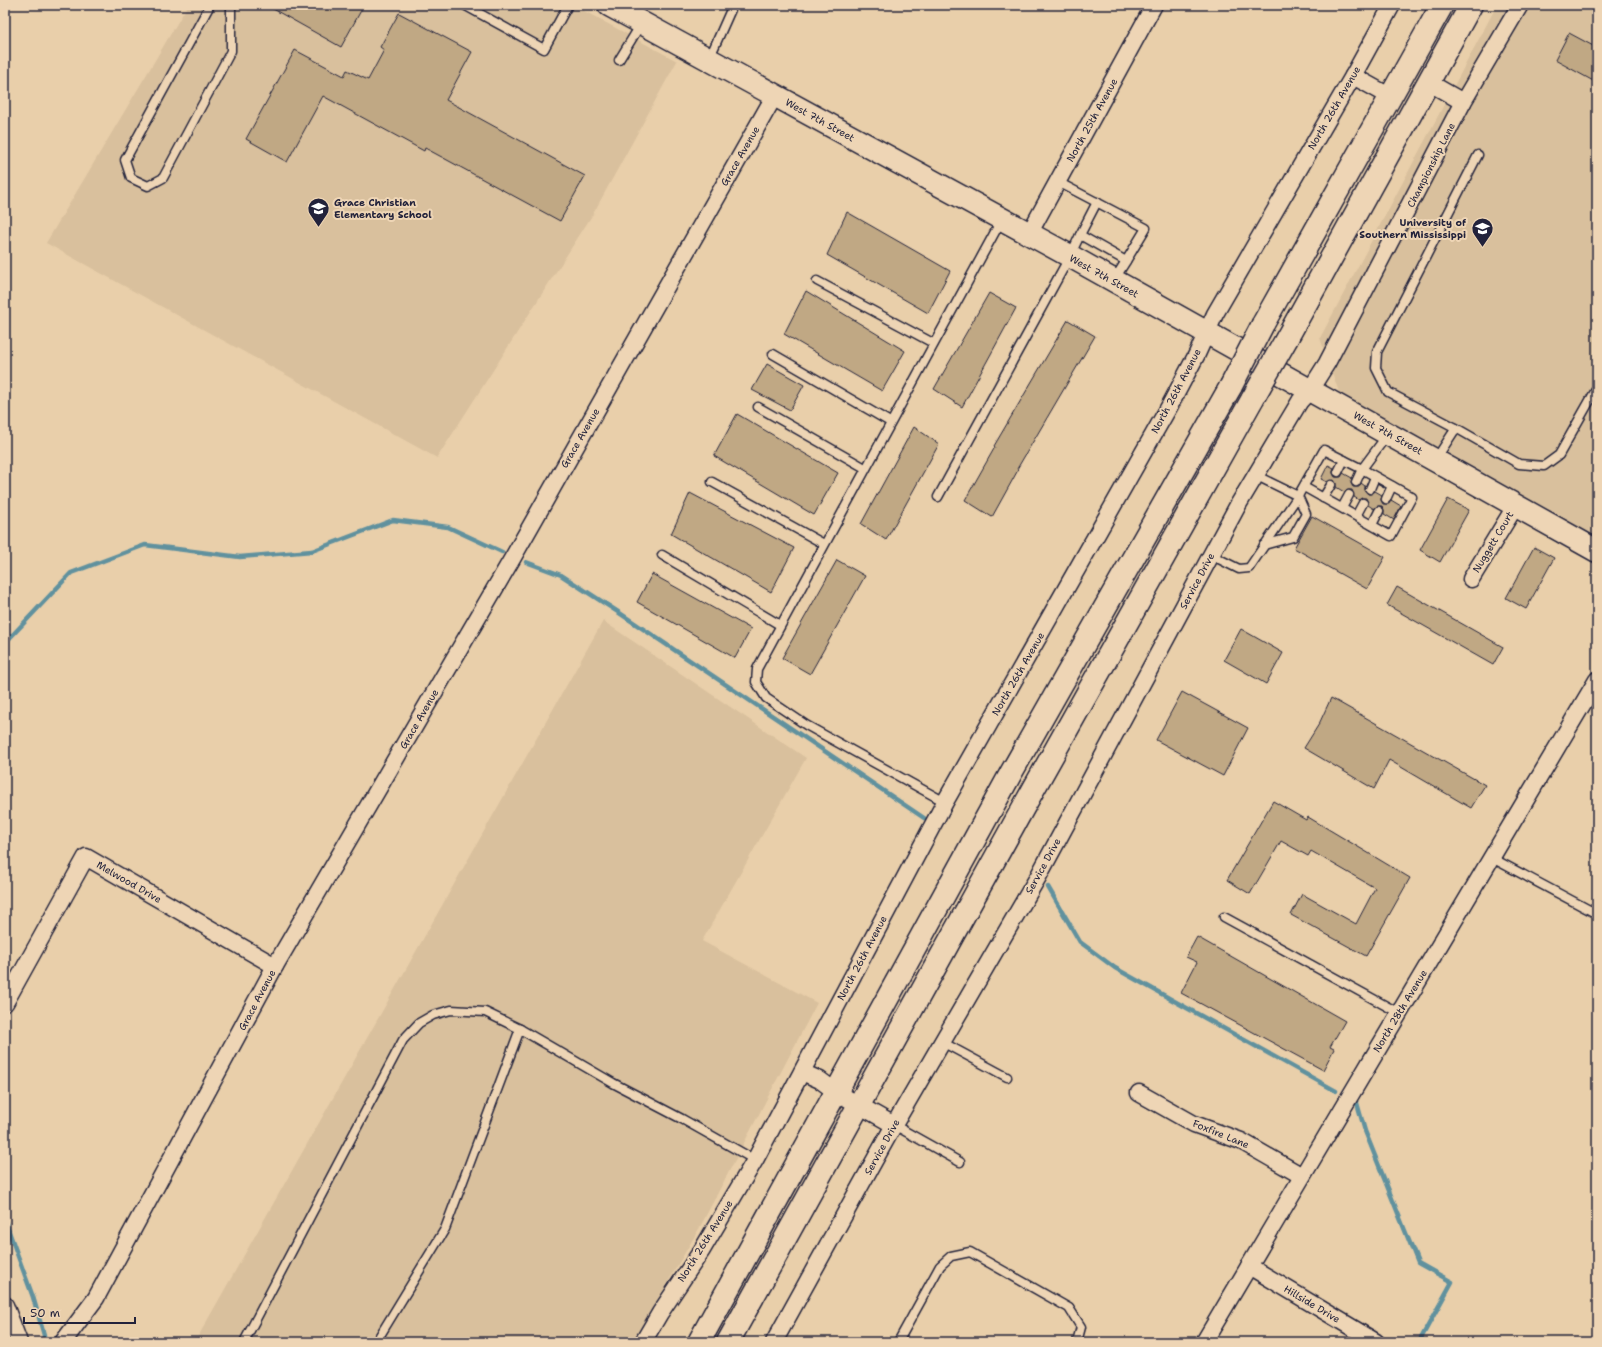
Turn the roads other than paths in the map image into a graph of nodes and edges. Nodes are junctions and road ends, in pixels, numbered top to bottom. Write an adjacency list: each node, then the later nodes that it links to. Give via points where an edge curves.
1 (210, 5): 2 (lane, via 125,160 131,178 148,186 163,178 231,51)
2 (231, 5)
3 (464, 5): 4 (lane, via 544,49)
4 (568, 5)
5 (609, 5): 12 (main road, West 7th Street)
6 (733, 5): 14 (lane)
7 (1154, 5): 21 (street, North 25th Avenue)
8 (1392, 5): 15 (street, North 26th Avenue)
9 (1442, 5): 18 (main road)
10 (1471, 5): 16 (main road)
11 (1520, 5): 19 (street, Championship Lane)
12 (642, 23): 13 (lane); 14 (main road, West 7th Street)
13 (619, 60)
14 (709, 60): 17 (main road, West 7th Street)
15 (1353, 76): 18 (street); 30 (street, North 26th Avenue)
16 (1428, 82): 19 (street); 84 (main road, bridge)
17 (775, 96): 23 (main road, West 7th Street); 75 (street, Grace Avenue, via 512,559)
18 (1391, 97): 82 (main road, bridge, via 1263,324 1231,386 1011,773)
19 (1463, 102): 34 (street, Championship Lane, via 1327,363)
20 (1478, 155): 37 (lane, via 1377,352 1376,368 1388,392)
21 (1058, 182): 22 (lane); 24 (street, North 25th Avenue)
22 (1097, 202): 25 (lane); 27 (lane, via 1146,228)
23 (1002, 219): 24 (main road, West 7th Street); 31 (lane)
24 (1029, 234): 26 (main road, West 7th Street)
25 (1080, 235): 26 (lane); 27 (lane)
26 (1070, 256): 28 (main road, West 7th Street); 54 (lane)
27 (1126, 261): 28 (lane)
28 (1114, 280): 30 (main road, West 7th Street)
29 (817, 281): 31 (lane)
30 (1206, 333): 34 (main road, West 7th Street); 71 (street, North 26th Avenue, via 1169,407)
31 (933, 343): 36 (lane)
32 (773, 354): 36 (lane)
33 (1597, 388): 37 (lane, via 1559,455 1544,466 1519,464)
34 (1310, 390): 38 (main road, West 7th Street); 44 (street, Service Drive, via 1300,401)
35 (758, 407): 41 (lane)
36 (890, 422): 41 (lane)
37 (1456, 428): 40 (lane)
38 (1388, 434): 40 (main road, West 7th Street); 42 (lane)
39 (1344, 460): 42 (lane); 43 (lane); 50 (lane, via 1324,450)
40 (1436, 460): 58 (main road, West 7th Street)
41 (865, 468): 63 (lane)
42 (1362, 469): 45 (lane); 47 (lane)
43 (1338, 472)
44 (1257, 476): 53 (lane); 66 (street, Service Drive)
45 (1375, 477): 49 (lane); 51 (lane)
46 (712, 482): 63 (lane)
47 (1356, 482)
48 (1331, 485): 55 (lane)
49 (1392, 486): 56 (lane); 62 (lane, via 1412,497 1392,536)
50 (1304, 487): 53 (lane); 55 (lane)
51 (1370, 489)
52 (1349, 495): 59 (lane)
53 (1298, 496): 64 (lane); 64 (lane, via 1306,514 1293,537)
54 (938, 497)
55 (1323, 498): 59 (lane)
56 (1386, 499)
57 (1363, 503): 61 (lane)
58 (1516, 505): 65 (main road, West 7th Street); 68 (street, Nuggett Court)
59 (1342, 508): 61 (lane)
60 (1379, 511): 62 (lane)
61 (1356, 516): 62 (lane)
62 (1372, 525)
63 (824, 544): 69 (lane)
64 (1264, 545): 66 (lane, via 1249,568 1239,569)
65 (1597, 551)
66 (1211, 555): 79 (street, Service Drive, via 1038,877)
67 (662, 556): 69 (lane)
68 (1471, 580)
69 (780, 625): 71 (lane, via 757,668 756,682 766,698 806,725)
70 (1597, 680): 72 (street, North 28th Avenue)
71 (945, 802): 80 (street, North 26th Avenue)
72 (1492, 858): 73 (lane); 77 (street, North 28th Avenue)
73 (1597, 914)
74 (1224, 917): 77 (lane)
75 (275, 966): 76 (street, Melwood Drive, via 86,857); 92 (street, Grace Avenue, via 96,1298)
76 (5, 1003)
77 (1399, 1012): 88 (street, North 28th Avenue)
78 (520, 1029): 86 (lane); 93 (lane, via 485,1012 451,1010 419,1023 403,1040); 94 (lane, via 445,1229)
79 (942, 1042): 81 (lane); 85 (street, Service Drive)
80 (802, 1072): 82 (street, via 820,1080); 86 (street, North 26th Avenue)
81 (1007, 1077)
82 (836, 1092): 84 (street); 96 (main road)
83 (1139, 1092): 88 (street, Foxfire Lane, via 1194,1124 1241,1141)
84 (860, 1105): 85 (street); 97 (main road)
85 (894, 1125): 87 (lane); 98 (street, Service Drive)
86 (754, 1160): 95 (street, North 26th Avenue, via 702,1250)
87 (960, 1162)
88 (1302, 1176): 89 (street, North 28th Avenue)
89 (1249, 1266): 101 (street, North 28th Avenue); 102 (street, Hillside Drive)
90 (5, 1305): 91 (street)
91 (19, 1342)
92 (63, 1342)
93 (244, 1342)
94 (376, 1342)
95 (643, 1342)
96 (699, 1342)
97 (728, 1342)
98 (774, 1342)
99 (898, 1342): 100 (lane, via 940,1266 952,1256 970,1252 1069,1308 1081,1327)
100 (1077, 1342)
101 (1204, 1342)
102 (1376, 1342)

